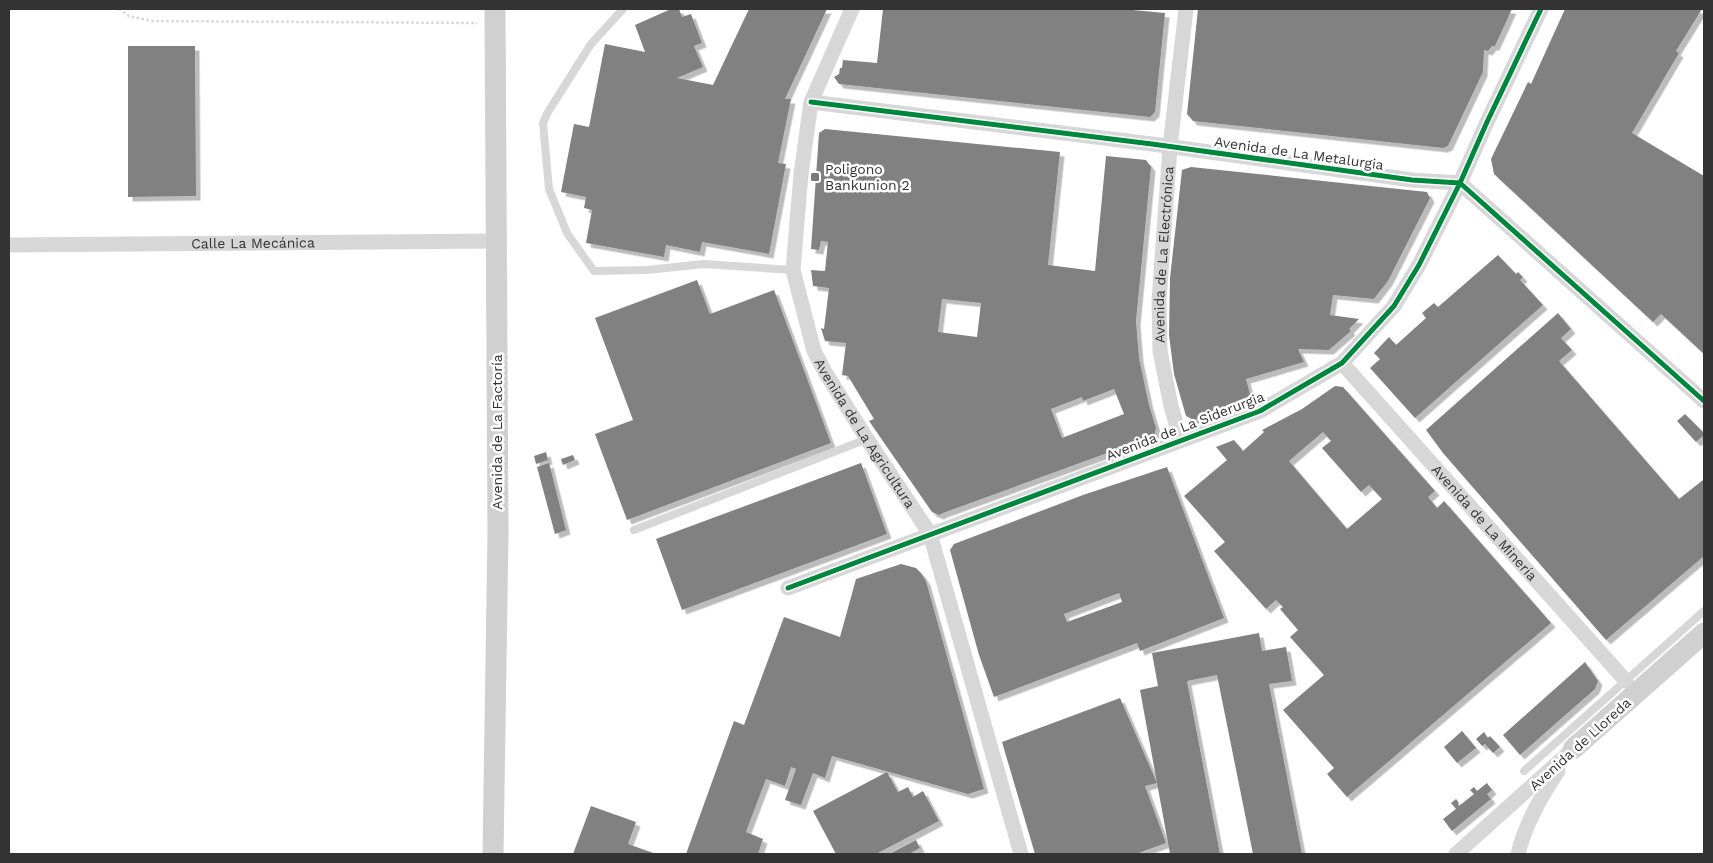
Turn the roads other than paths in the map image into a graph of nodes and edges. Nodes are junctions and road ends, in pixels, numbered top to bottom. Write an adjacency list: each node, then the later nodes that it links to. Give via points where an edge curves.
1 (624, 9): 11 (lane, via 591,44 542,123 548,189 567,233 594,271 704,264)
2 (852, 9): 6 (street, Avenida de La Agricultura)
3 (1186, 9): 7 (street, Avenida de La Electrónica)
4 (1541, 9): 8 (street, Avenida de La Siderurgia)
5 (495, 16): 9 (street, Avenida de La Factoría)
6 (811, 102): 7 (street, Avenida de La Metalurgia); 11 (street, Avenida de La Agricultura)
7 (1170, 147): 8 (street, Avenida de La Metalurgia, via 1412,180); 15 (street, Avenida de La Electrónica, via 1160,351)
8 (1460, 183): 12 (street, Avenida de La Siderurgia, via 1419,265 1394,306); 13 (street)
9 (496, 241): 10 (street, Calle La Mecánica); 24 (street, Avenida de La Factoría, via 498,533)
10 (9, 245)
11 (793, 270): 14 (street, Avenida de La Agricultura, via 814,351)
12 (1342, 363): 15 (street, Avenida de La Siderurgia, via 1260,411); 21 (street, Avenida de La Minería)
13 (1704, 401)
14 (867, 438): 16 (lane); 17 (street, Avenida de La Agricultura)
15 (1182, 440): 17 (street, Avenida de La Siderurgia)
16 (634, 530)
17 (930, 534): 18 (street, Avenida de La Siderurgia); 25 (street, Avenida de La Agricultura)
18 (788, 588)
19 (1704, 611): 21 (lane, Avenida de Lloreda)
20 (1704, 634): 22 (street, Avenida de Lloreda)
21 (1626, 681): 23 (lane, Avenida de Lloreda)
22 (1573, 749): 26 (street, Avenida de Lloreda); 27 (street, via 1536,806)
23 (1524, 771)
24 (493, 854)
25 (1021, 854)
26 (1456, 854)
27 (1518, 854)

